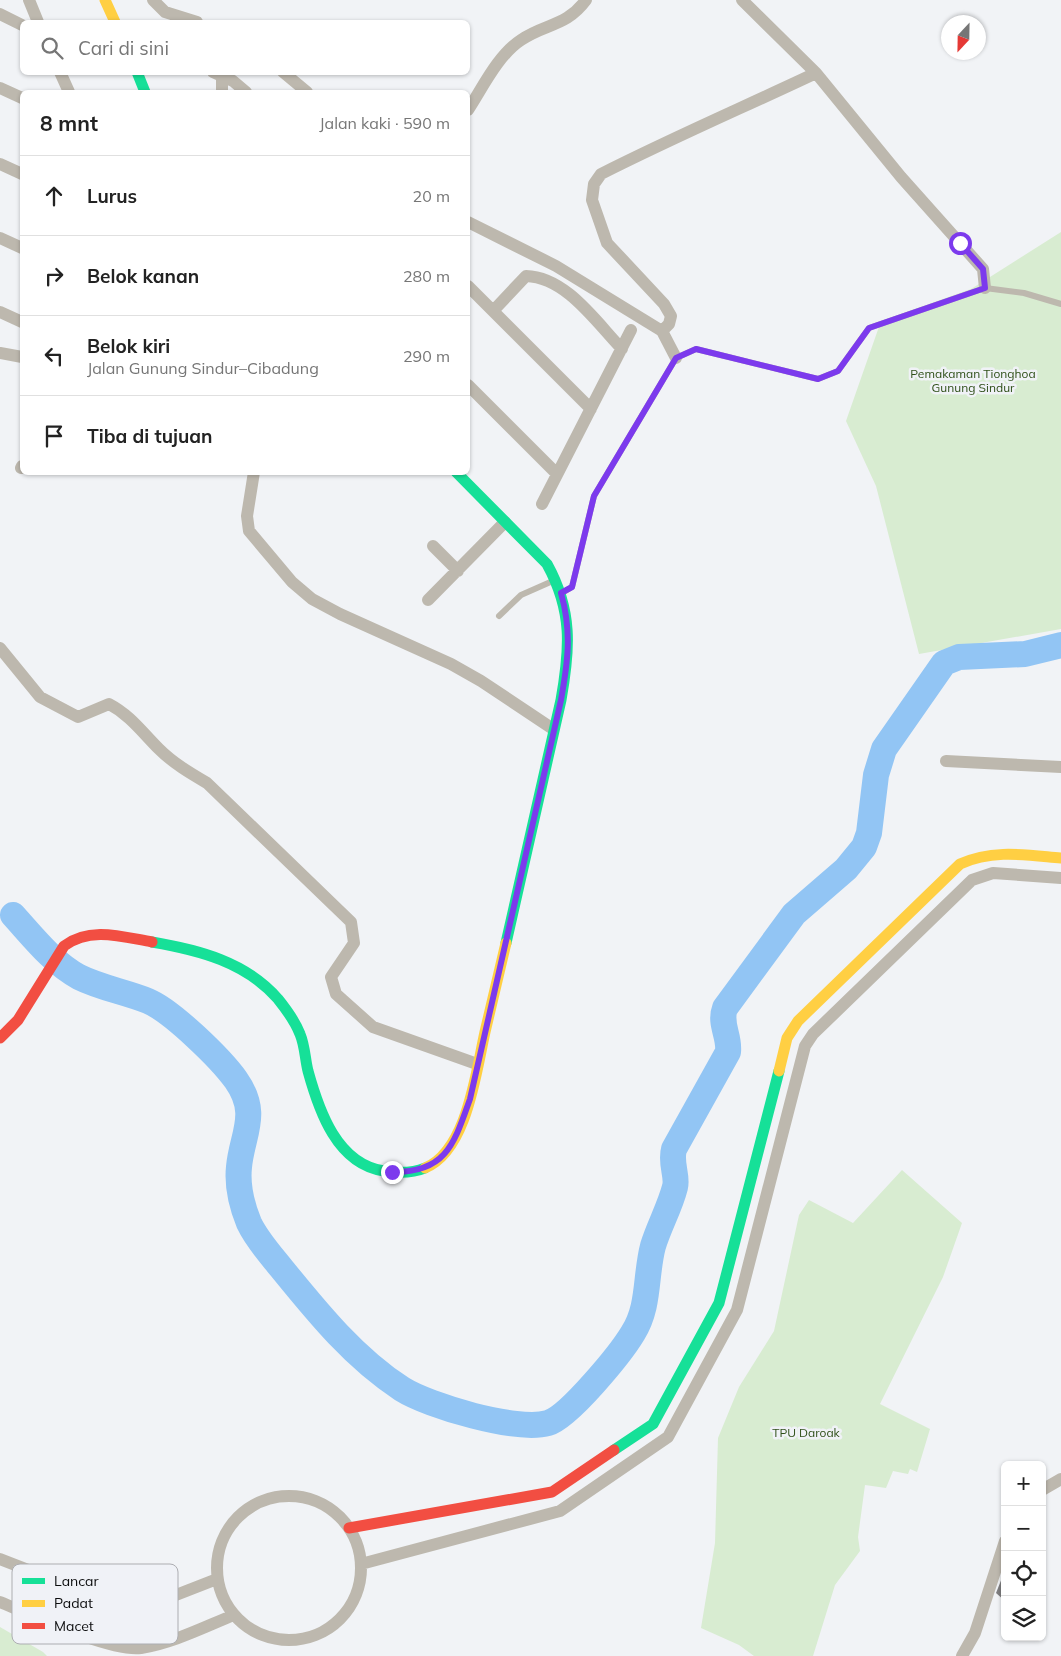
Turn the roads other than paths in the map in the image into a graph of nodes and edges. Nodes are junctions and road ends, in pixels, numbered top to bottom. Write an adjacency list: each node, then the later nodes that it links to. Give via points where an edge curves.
1 (29, 0): 7 (street)
2 (105, 0): 8 (street)
3 (153, 0): 9 (street, via 165,12)
4 (586, 0): 24 (street, via 568,20 522,39 509,50)
5 (742, 0): 11 (street)
6 (0, 14): 10 (street)
7 (37, 20)
8 (114, 20)
9 (191, 20)
10 (20, 23)
11 (816, 73): 31 (street, via 901,177 983,269); 37 (street, via 682,133 601,174 594,184 592,200 607,243 664,304 671,316 670,324)
12 (61, 75): 18 (street)
13 (138, 75): 19 (street)
14 (218, 75): 20 (street)
15 (220, 75): 21 (street)
16 (287, 75): 22 (street)
17 (0, 88): 23 (street)
18 (68, 90)
19 (144, 90)
20 (222, 90)
21 (244, 90)
22 (305, 90)
23 (20, 97)
24 (470, 107)
25 (0, 164): 26 (street)
26 (20, 173)
27 (470, 223): 37 (street, via 556,266)
28 (0, 238): 29 (street)
29 (20, 247)
30 (470, 288): 33 (street)
31 (985, 288): 32 (lane, via 1024,292); 41 (lane, via 869,328 838,371 818,379 696,349)
32 (1061, 304)
33 (493, 311): 38 (street, via 526,276 539,276 570,295); 43 (street)
34 (0, 312): 35 (street)
35 (20, 321)
36 (631, 330): 38 (street)
37 (662, 331): 41 (street)
38 (622, 349): 43 (street)
39 (0, 353): 40 (street)
40 (20, 358)
41 (676, 358): 52 (lane, via 594,496 572,587)
42 (470, 387): 44 (street)
43 (591, 409): 44 (street)
44 (557, 474): 47 (street)
45 (254, 475): 56 (street, via 247,516 249,531 292,582 312,599 481,680)
46 (459, 475): 48 (street)
47 (542, 504)
48 (505, 522): 50 (street); 51 (street, via 547,564)
49 (433, 546): 50 (street)
50 (458, 571): 53 (street)
51 (556, 580): 52 (street); 54 (lane, via 521,595)
52 (561, 593): 56 (street, via 569,629 568,651)
53 (428, 600)
54 (500, 616)
55 (0, 648): 62 (street, via 40,697 78,717 110,704 125,712 182,769 207,783 351,922 354,943 331,977 336,994 373,1027)
56 (553, 729): 62 (street)
57 (946, 761): 58 (street)
58 (1061, 767)
59 (1061, 858): 65 (street, via 992,854 975,856 960,864 798,1021 787,1038 719,1303 653,1424 552,1492)
60 (1061, 878): 69 (street, via 993,873 972,880 813,1034 805,1046 737,1310 668,1437 560,1511)
61 (0, 1038): 62 (street, via 18,1020 64,946 82,935 104,934 220,958 262,983 297,1028 316,1097 339,1143 364,1165 409,1172 440,1160 457,1137)
62 (478, 1064)
63 (1061, 1479): 64 (street)
64 (1046, 1488)
65 (349, 1528): 69 (street, via 358,1546); 70 (street, via 336,1514 310,1500 282,1496 263,1501 246,1510 232,1524 217,1559)
66 (1002, 1551): 78 (street, via 975,1633)
67 (0, 1558): 68 (street)
68 (15, 1564)
69 (361, 1564): 74 (street, via 355,1598 346,1613 330,1628 310,1637 290,1640 269,1637 250,1629)
70 (217, 1579): 71 (street); 74 (street, via 223,1598)
71 (178, 1594)
72 (0, 1602): 73 (street)
73 (12, 1607)
74 (234, 1615): 75 (street)
75 (178, 1637)
76 (112, 1644): 77 (street, via 139,1648)
77 (154, 1644)
78 (962, 1656)

